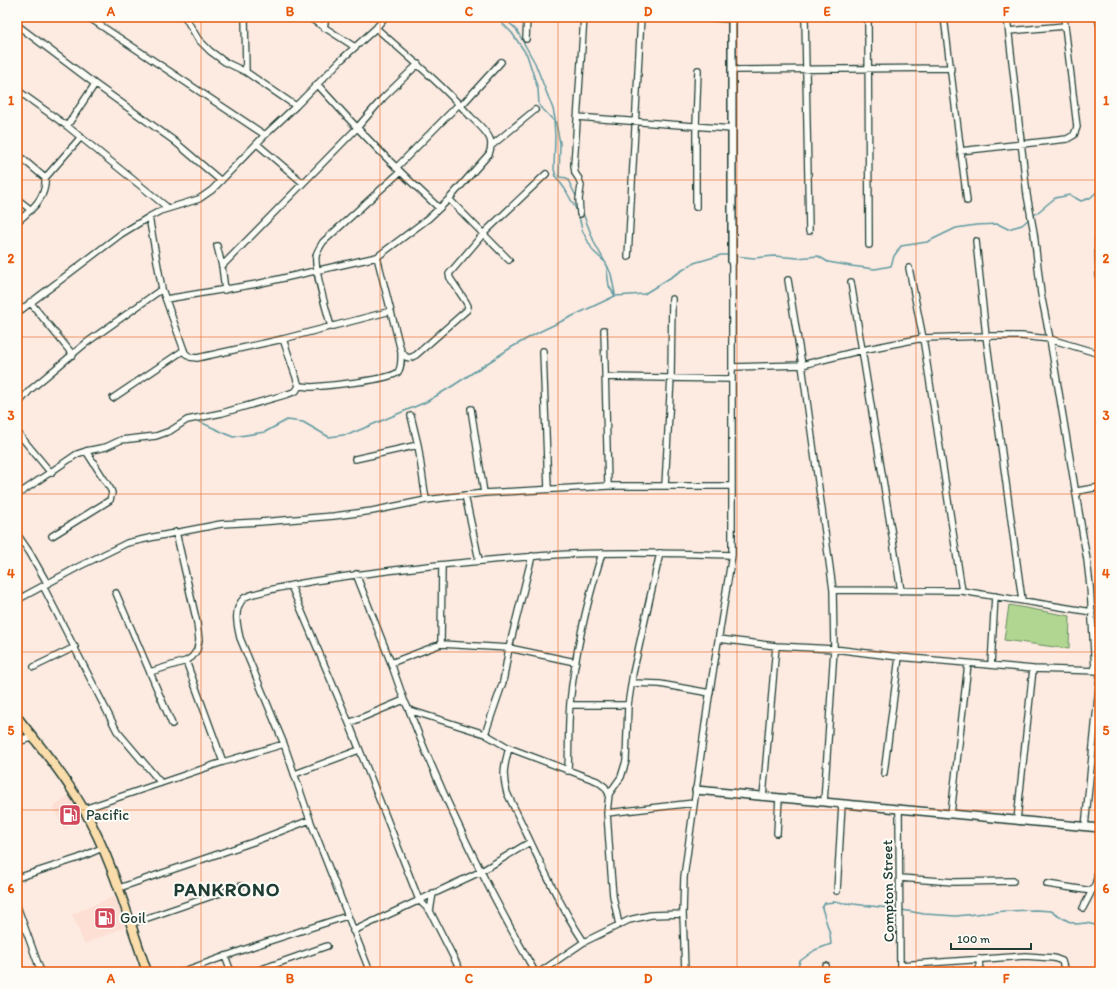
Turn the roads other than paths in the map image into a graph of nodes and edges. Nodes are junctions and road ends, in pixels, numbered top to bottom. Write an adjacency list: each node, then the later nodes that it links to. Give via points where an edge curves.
1 (88, 17): 17 (street)
2 (185, 17): 32 (street, via 198,39 210,51)
3 (245, 17): 32 (street)
4 (308, 17): 20 (street)
5 (326, 17): 20 (street)
6 (385, 17): 21 (street)
7 (527, 17): 23 (street)
8 (584, 17): 39 (street)
9 (641, 17): 40 (street)
10 (700, 17): 16 (street)
11 (805, 17): 31 (street)
12 (868, 17): 28 (street)
13 (944, 17): 27 (street)
14 (1007, 17): 22 (street)
15 (1064, 17): 19 (street)
16 (732, 18): 30 (street)
17 (96, 19): 45 (street)
18 (17, 25): 33 (street)
19 (1065, 26): 22 (street); 47 (street, via 1076,132 1067,139)
20 (324, 28): 24 (street)
21 (376, 28): 24 (street); 26 (street)
22 (1009, 31): 47 (street)
23 (526, 39)
24 (355, 47): 34 (street)
25 (501, 62): 36 (street)
26 (418, 64): 36 (street); 43 (street)
27 (950, 68): 28 (street); 50 (street)
28 (869, 69): 31 (street); 72 (street)
29 (698, 70): 42 (street)
30 (732, 70): 31 (street); 44 (street)
31 (806, 70): 68 (street)
32 (246, 72): 37 (street)
33 (95, 84): 41 (street); 56 (street, via 174,140)
34 (317, 84): 37 (street); 43 (street)
35 (17, 90): 41 (street)
36 (460, 105): 49 (street, via 485,132); 52 (street)
37 (296, 106): 45 (street)
38 (535, 110): 49 (street)
39 (578, 117): 40 (street); 65 (street, via 574,169 581,186)
40 (635, 121): 42 (street); 75 (street)
41 (67, 126): 46 (street)
42 (696, 126): 44 (street); 61 (street)
43 (356, 128): 52 (street); 57 (street)
44 (732, 129): 77 (street)
45 (265, 135): 48 (street)
46 (82, 137): 55 (street); 62 (street)
47 (1022, 143): 50 (street); 96 (street, via 1027,195)
48 (256, 144): 56 (street); 57 (street)
49 (491, 146): 59 (street, via 489,154)
50 (960, 151): 60 (street)
51 (17, 154): 55 (street)
52 (396, 168): 53 (street)
53 (400, 172): 63 (street); 80 (street, via 323,242 316,258)
54 (546, 174): 69 (street)
55 (44, 178): 64 (street, via 46,186 43,194)
56 (221, 181): 62 (street, via 199,199)
57 (303, 182): 78 (street)
58 (17, 199): 64 (street)
59 (449, 199): 63 (street); 69 (street)
60 (967, 201)
61 (696, 207)
62 (168, 208): 66 (street)
63 (439, 208): 74 (street)
64 (31, 210): 67 (street)
65 (580, 214)
66 (149, 217): 83 (street); 88 (street, via 121,234)
67 (17, 222)
68 (809, 231)
69 (484, 233): 76 (street); 99 (street, via 448,274 466,302 467,310 416,355 406,357)
70 (1098, 239): 87 (street)
71 (976, 241): 93 (street)
72 (869, 245)
73 (217, 246): 78 (street)
74 (377, 257): 80 (street); 89 (street)
75 (628, 257)
76 (509, 260)
77 (732, 262): 104 (street)
78 (222, 266): 84 (street)
79 (909, 268): 94 (street)
80 (317, 271): 84 (street); 91 (street)
81 (788, 280): 103 (street)
82 (851, 282): 98 (street)
83 (162, 289): 85 (street); 102 (street)
84 (225, 290): 85 (street)
85 (166, 298): 97 (street)
86 (672, 299): 106 (street)
87 (1100, 301)
88 (30, 302): 90 (street); 102 (street)
89 (391, 311): 91 (street); 99 (street)
90 (17, 313)
91 (331, 327): 95 (street)
92 (604, 330): 105 (street)
93 (986, 336): 94 (street); 96 (street); 146 (street)
94 (923, 338): 98 (street); 142 (street)
95 (283, 339): 97 (street, via 196,358 190,357); 108 (street)
96 (1050, 339): 101 (street); 123 (street)
97 (184, 350): 109 (street)
98 (862, 350): 103 (street); 141 (street)
99 (401, 351): 108 (street, via 400,369 391,377 320,386)
100 (544, 352): 122 (street)
101 (1100, 354)
102 (73, 355): 110 (street, via 30,390)
103 (802, 365): 104 (street); 140 (street)
104 (732, 366): 107 (street)
105 (605, 377): 106 (street); 118 (street)
106 (671, 378): 107 (street); 119 (street)
107 (731, 378): 120 (street)
108 (299, 386): 115 (street, via 288,394 187,420 156,436 121,440 106,447)
109 (113, 398)
110 (17, 405)
111 (471, 409): 124 (street)
112 (411, 416): 114 (street)
113 (17, 432): 117 (street)
114 (418, 445): 116 (street); 127 (street)
115 (86, 451): 117 (street, via 77,454); 130 (street, via 111,490 112,497)
116 (355, 459)
117 (51, 473): 125 (street)
118 (608, 486): 119 (street); 122 (street)
119 (665, 486): 120 (street)
120 (732, 486): 133 (street)
121 (1100, 487): 123 (street)
122 (548, 489): 124 (street)
123 (1077, 491): 147 (street)
124 (484, 493): 126 (street)
125 (17, 495)
126 (465, 495): 127 (street); 135 (street)
127 (426, 500): 128 (street, via 334,516 221,524)
128 (176, 532): 138 (street, via 109,551); 155 (street, via 199,640 195,653)
129 (17, 534): 138 (street, via 30,553)
130 (52, 536)
131 (602, 553): 132 (street); 134 (street); 156 (street)
132 (660, 553): 133 (street); 165 (street)
133 (732, 555): 148 (street)
134 (532, 556): 135 (street); 152 (street)
135 (479, 560): 136 (street)
136 (442, 565): 137 (street); 149 (street)
137 (356, 574): 139 (street); 157 (street)
138 (45, 584): 145 (street); 151 (street)
139 (291, 586): 172 (street); 177 (street, via 246,597 240,603 236,621 240,638)
140 (833, 590): 141 (street); 153 (street)
141 (901, 591): 142 (street)
142 (962, 591): 144 (street)
143 (116, 593): 163 (street)
144 (995, 596): 146 (street); 159 (street)
145 (17, 600)
146 (1022, 600): 147 (street)
147 (1092, 612): 162 (street)
148 (719, 639): 150 (street); 166 (street)
149 (441, 644): 152 (street); 157 (street)
150 (776, 646): 153 (street); 187 (street)
151 (74, 647): 160 (street); 184 (street, via 117,731)
152 (509, 648): 156 (street); 174 (street, via 503,682)
153 (834, 649): 154 (street); 189 (street)
154 (899, 657): 158 (street); 182 (street)
155 (186, 661): 163 (street); 180 (street)
156 (575, 662): 168 (street)
157 (391, 663): 167 (street)
158 (968, 664): 159 (street); 195 (street)
159 (991, 665): 161 (street)
160 (34, 667)
161 (1032, 670): 162 (street); 197 (street)
162 (1097, 670)
163 (150, 672): 173 (street)
164 (1100, 676): 198 (street)
165 (632, 683): 166 (street, via 660,684); 169 (street)
166 (710, 693): 185 (street)
167 (404, 700): 170 (street); 172 (street)
168 (570, 705): 169 (street); 181 (street)
169 (628, 705): 186 (street, via 626,760 621,777)
170 (409, 710): 174 (street); 204 (street)
171 (17, 717): 175 (main road)
172 (349, 722): 179 (street)
173 (172, 724)
174 (485, 734): 178 (street)
175 (33, 737): 176 (street); 192 (main road, via 52,760)
176 (17, 741)
177 (284, 744): 180 (street); 183 (street)
178 (509, 748): 181 (street); 201 (street, via 504,765 507,793)
179 (359, 750): 183 (street); 214 (street)
180 (223, 762): 184 (street)
181 (568, 771): 186 (street, via 597,781 605,787)
182 (884, 773)
183 (294, 774): 196 (street)
184 (161, 783): 192 (street)
185 (696, 790): 187 (street); 190 (street)
186 (608, 794): 194 (street)
187 (763, 797): 188 (street)
188 (779, 798): 189 (street); 200 (street)
189 (824, 802): 191 (street)
190 (694, 803): 194 (street); 218 (street, via 684,877)
191 (842, 804): 193 (street); 212 (street)
192 (84, 809): 202 (main road)
193 (899, 809): 195 (street); 206 (street, Compton Street)
194 (607, 813): 221 (street, via 613,896)
195 (951, 814): 197 (street)
196 (310, 820): 211 (street); 219 (street)
197 (1017, 820): 198 (street)
198 (1085, 827): 199 (street)
199 (1100, 828)
200 (777, 832)
201 (530, 842): 204 (street); 223 (street, via 569,920)
202 (102, 848): 205 (street); 211 (main road)
203 (1100, 851): 210 (street)
204 (480, 872): 213 (street); 235 (street)
205 (17, 878)
206 (900, 878): 207 (street, via 954,882); 227 (street, Compton Street)
207 (1013, 881)
208 (1047, 884): 210 (street)
209 (241, 886): 220 (street)
210 (1096, 887): 216 (street)
211 (119, 888): 220 (main road)
212 (837, 891)
213 (433, 893): 214 (street); 217 (street)
214 (418, 900): 217 (street); 222 (street)
215 (17, 906): 228 (street)
216 (1083, 908)
217 (430, 911): 234 (street)
218 (683, 914): 221 (street, via 651,915); 237 (street)
219 (347, 916): 222 (street); 225 (street)
220 (130, 924): 229 (main road)
221 (619, 925): 223 (street)
222 (353, 932): 233 (street)
223 (584, 942): 236 (street)
224 (327, 946): 232 (street)
225 (225, 956): 230 (street); 231 (street)
226 (979, 959): 227 (street); 239 (street); 240 (street, via 1025,956 1054,958 1062,961)
227 (900, 965): 238 (street, Compton Street)
228 (41, 972)
229 (147, 972)
230 (181, 972)
231 (231, 972)
232 (253, 972)
233 (370, 972)
234 (461, 972)
235 (535, 972)
236 (542, 972)
237 (685, 972)
238 (900, 972)
239 (980, 972)
240 (1065, 972)

